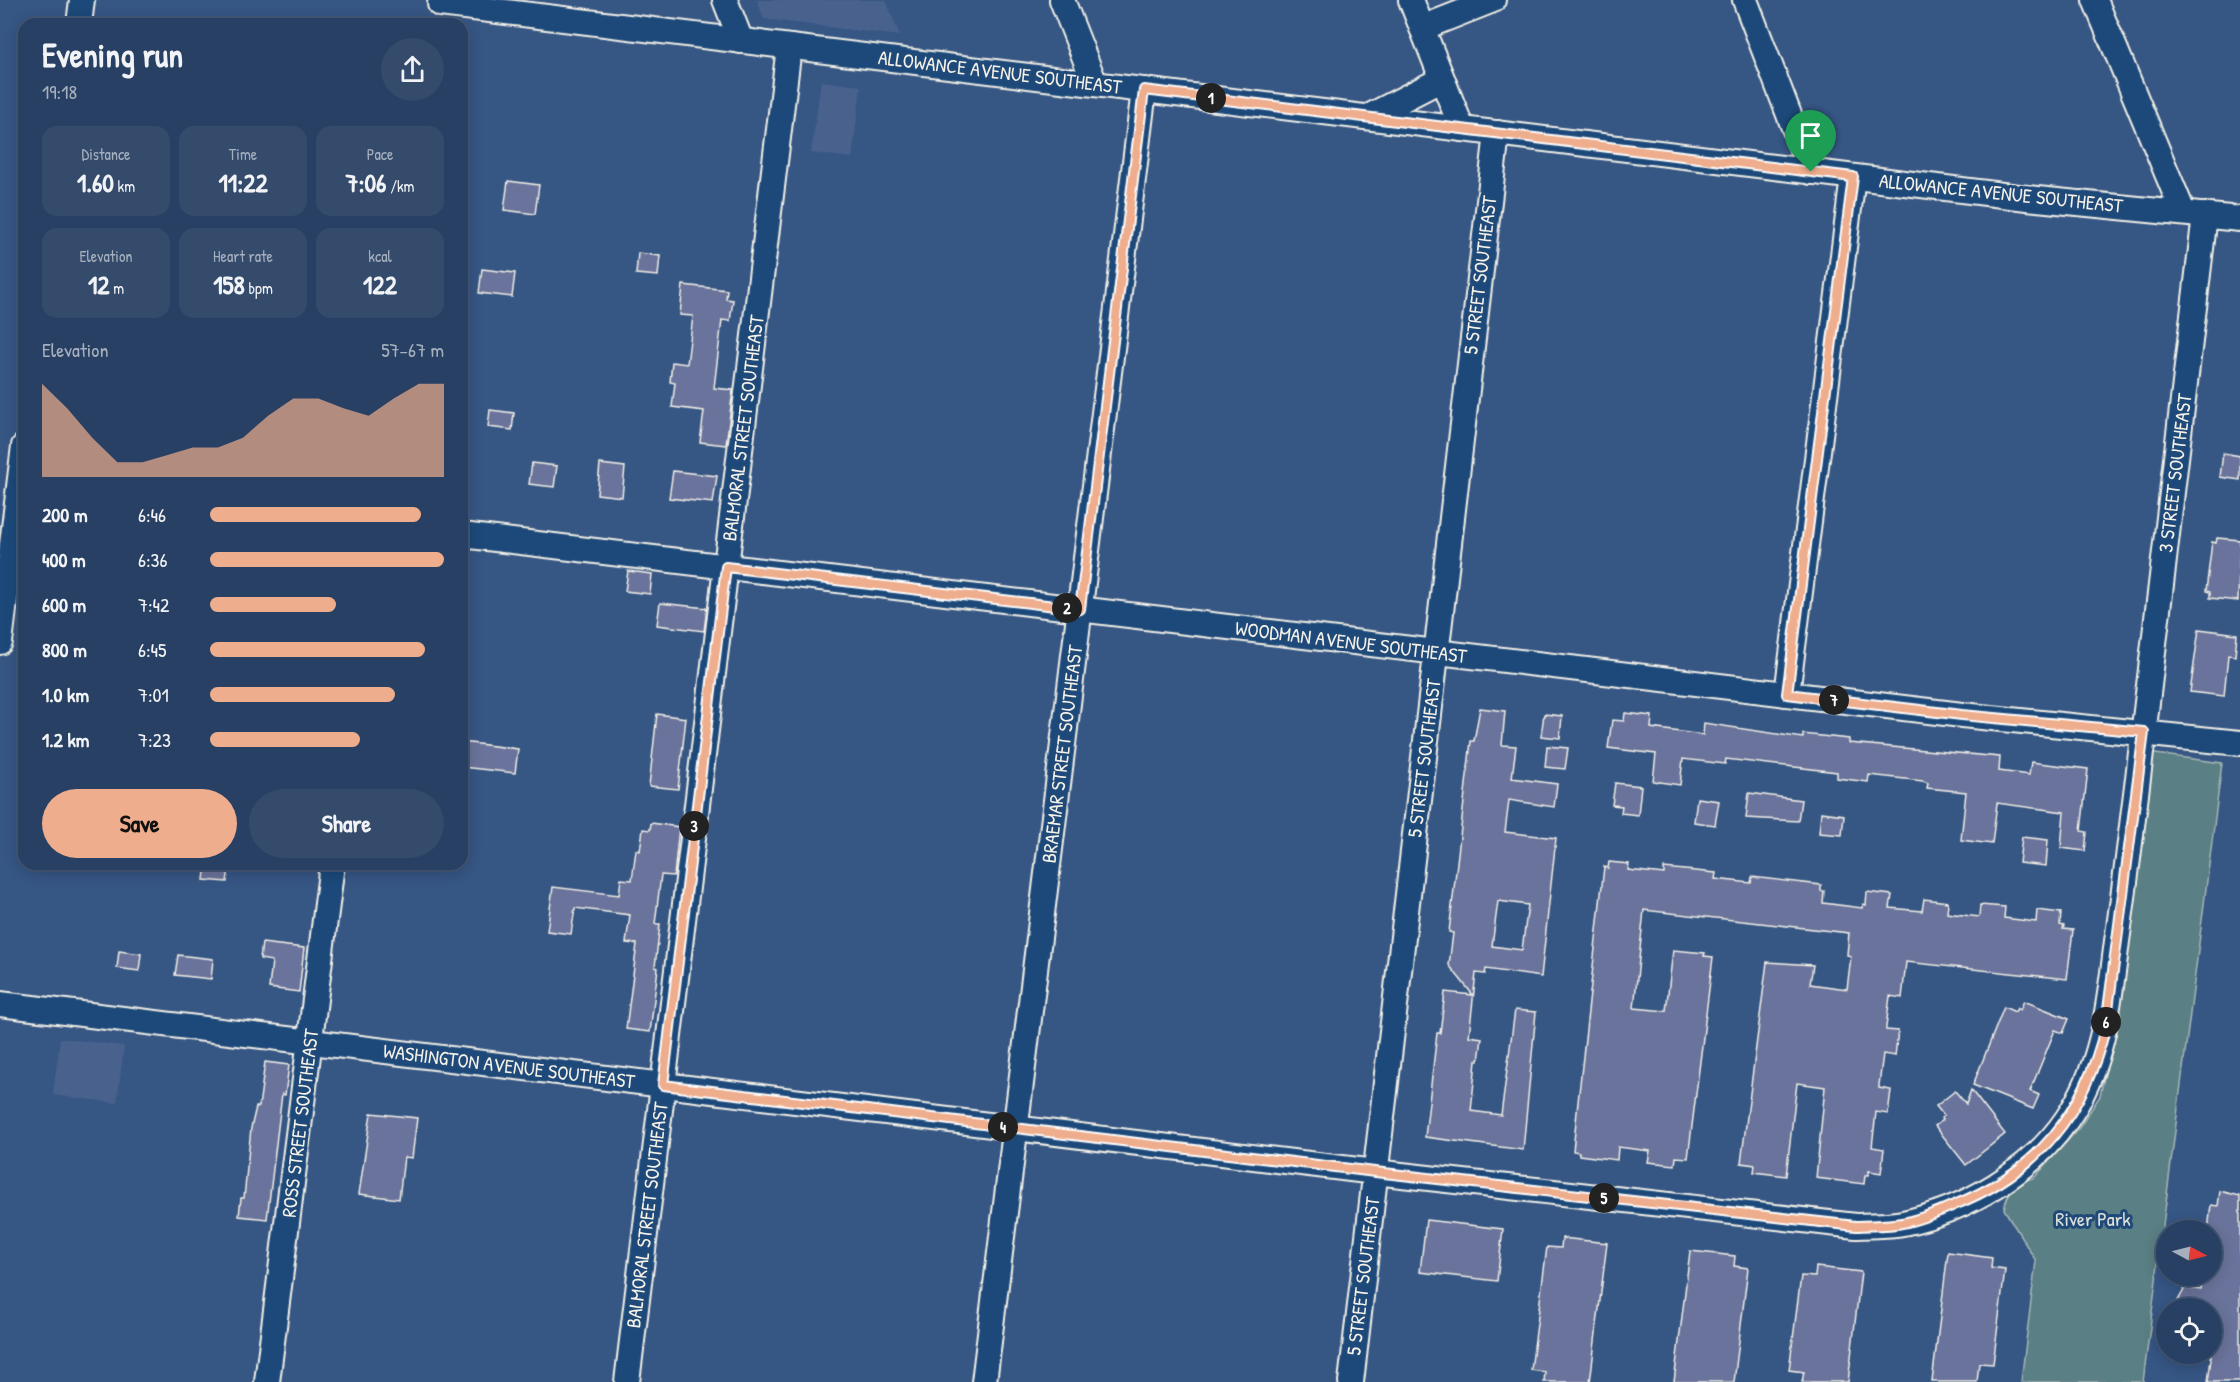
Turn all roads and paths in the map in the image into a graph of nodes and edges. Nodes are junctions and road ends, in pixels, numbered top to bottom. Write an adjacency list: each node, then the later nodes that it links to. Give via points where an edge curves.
1 (82, 0): 9 (street)
2 (725, 0): 11 (street)
3 (1062, 0): 14 (street)
4 (1411, 0): 10 (street)
5 (1493, 0): 10 (street)
6 (1745, 0): 19 (street)
7 (2095, 0): 21 (street, 3 STREET SOUTHEAST)
8 (438, 9): 11 (street, ALLOWANCE AVENUE SOUTHEAST)
9 (80, 18)
10 (1422, 28): 13 (street)
11 (741, 41): 12 (street, ALLOWANCE AVENUE SOUTHEAST)
12 (789, 47): 14 (street, ALLOWANCE AVENUE SOUTHEAST); 25 (street, BALMORAL STREET SOUTHEAST)
13 (1442, 79): 16 (street); 17 (street)
14 (1095, 84): 15 (street, ALLOWANCE AVENUE SOUTHEAST)
15 (1144, 90): 16 (street, ALLOWANCE AVENUE SOUTHEAST); 26 (street, BRAEMAR STREET SOUTHEAST)
16 (1368, 117): 17 (street, ALLOWANCE AVENUE SOUTHEAST)
17 (1462, 129): 18 (street, ALLOWANCE AVENUE SOUTHEAST)
18 (1497, 133): 19 (street, ALLOWANCE AVENUE SOUTHEAST); 28 (street, 5 STREET SOUTHEAST)
19 (1811, 172): 20 (street, ALLOWANCE AVENUE SOUTHEAST)
20 (1853, 177): 21 (street, ALLOWANCE AVENUE SOUTHEAST); 29 (street)
21 (2194, 213): 22 (street, ALLOWANCE AVENUE SOUTHEAST); 30 (street, 3 STREET SOUTHEAST)
22 (2240, 219)
23 (14, 481): 27 (street)
24 (468, 536): 25 (street, WOODMAN AVENUE SOUTHEAST)
25 (726, 567): 26 (street, WOODMAN AVENUE SOUTHEAST); 35 (street, BALMORAL STREET SOUTHEAST)
26 (1080, 609): 28 (street, WOODMAN AVENUE SOUTHEAST); 36 (street, BRAEMAR STREET SOUTHEAST)
27 (0, 642)
28 (1436, 652): 29 (street, WOODMAN AVENUE SOUTHEAST); 37 (street, 5 STREET SOUTHEAST)
29 (1787, 694): 30 (street, WOODMAN AVENUE SOUTHEAST)
30 (2144, 732): 31 (street, WOODMAN AVENUE SOUTHEAST); 37 (street, 3 STREET SOUTHEAST, via 2106,1025 2098,1059 2081,1095 2050,1141 2012,1175 1977,1196 1902,1223 1856,1226)
31 (2240, 743)
32 (331, 870): 34 (street, ROSS STREET SOUTHEAST)
33 (0, 1004): 34 (street, WASHINGTON AVENUE SOUTHEAST)
34 (310, 1042): 35 (street, WASHINGTON AVENUE SOUTHEAST); 38 (street, ROSS STREET SOUTHEAST)
35 (663, 1085): 36 (street, WASHINGTON AVENUE SOUTHEAST); 39 (street, BALMORAL STREET SOUTHEAST)
36 (1015, 1128): 37 (street, WASHINGTON AVENUE SOUTHEAST); 40 (street, BRAEMAR STREET SOUTHEAST)
37 (1375, 1172): 41 (street, 5 STREET SOUTHEAST)
38 (267, 1382)
39 (627, 1382)
40 (984, 1382)
41 (1350, 1382)

